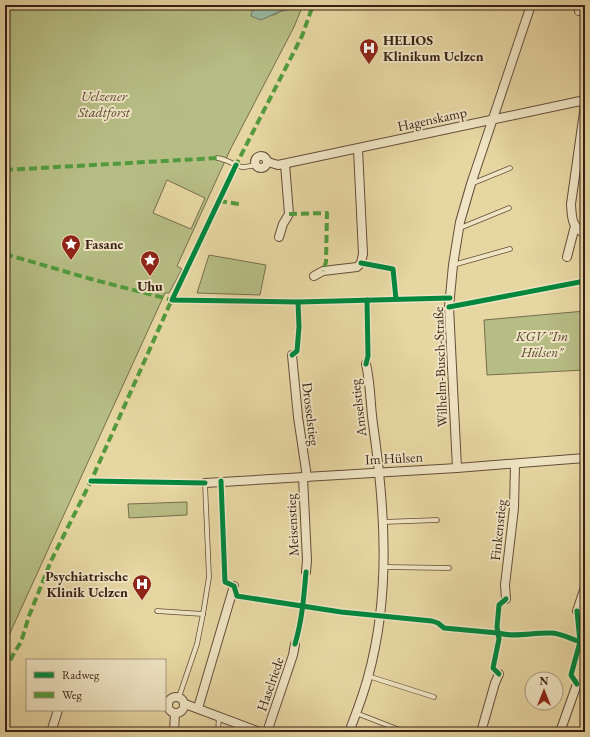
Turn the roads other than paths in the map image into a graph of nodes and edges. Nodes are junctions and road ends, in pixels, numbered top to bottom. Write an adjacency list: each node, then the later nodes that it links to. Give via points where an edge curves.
1 (531, 5): 4 (street, Wilhelm-Busch-Straße)
2 (585, 100): 4 (street, Hagenskamp)
3 (585, 105): 12 (street, via 571,204)
4 (492, 119): 5 (street, Hagenskamp); 10 (street, Wilhelm-Busch-Straße)
5 (358, 149): 7 (street, Hagenskamp); 19 (street, via 363,254 361,263 357,267 323,271)
6 (217, 158): 8 (lane, via 225,158 244,167)
7 (285, 164): 8 (street, Hagenskamp, via 268,162 263,168); 15 (street, via 289,214)
8 (255, 165)
9 (510, 168): 10 (lane)
10 (470, 184): 13 (street, Wilhelm-Busch-Straße)
11 (509, 208): 13 (lane)
12 (575, 226): 14 (street); 17 (street)
13 (459, 228): 18 (street, Wilhelm-Busch-Straße)
14 (585, 234)
15 (280, 237)
16 (510, 249): 18 (lane)
17 (567, 257)
18 (453, 265): 24 (street, Wilhelm-Busch-Straße, via 449,307)
19 (314, 276)
20 (292, 355): 26 (street, Drosselstieg)
21 (366, 364): 25 (street, Amselstieg)
22 (585, 458): 23 (street, Im Hülsen)
23 (515, 464): 24 (street, Im Hülsen); 35 (street, Finkenstieg)
24 (457, 468): 25 (street, Im Hülsen)
25 (380, 472): 26 (street, Im Hülsen); 29 (street, Amselstieg)
26 (305, 477): 27 (street, Im Hülsen); 32 (street, Meisenstieg)
27 (204, 483): 38 (lane, via 209,577)
28 (437, 520): 29 (lane)
29 (383, 522): 30 (street, Amselstieg)
30 (384, 567): 31 (lane); 41 (street, Amselstieg, via 380,615)
31 (448, 568)
32 (306, 572)
33 (234, 586): 46 (street)
34 (585, 587): 37 (street)
35 (506, 599)
36 (157, 611): 38 (lane)
37 (577, 611)
38 (203, 614): 43 (lane, via 197,644)
39 (295, 644): 55 (street, Haselriede)
40 (499, 674): 58 (street)
41 (368, 676): 44 (lane); 49 (street, Amselstieg)
42 (577, 684): 59 (street)
43 (172, 697): 45 (street, via 183,700); 48 (street, via 168,706)
44 (434, 697)
45 (185, 704): 46 (street); 48 (street, via 182,712)
46 (198, 708): 50 (street)
47 (58, 711): 52 (street)
48 (175, 713): 53 (street)
49 (356, 713): 56 (street, Amselstieg); 57 (lane)
50 (219, 716): 51 (street); 54 (lane)
51 (257, 731)
52 (51, 732)
53 (174, 732)
54 (218, 732)
55 (267, 732)
56 (349, 732)
57 (405, 732)
58 (481, 732)
59 (560, 732)

